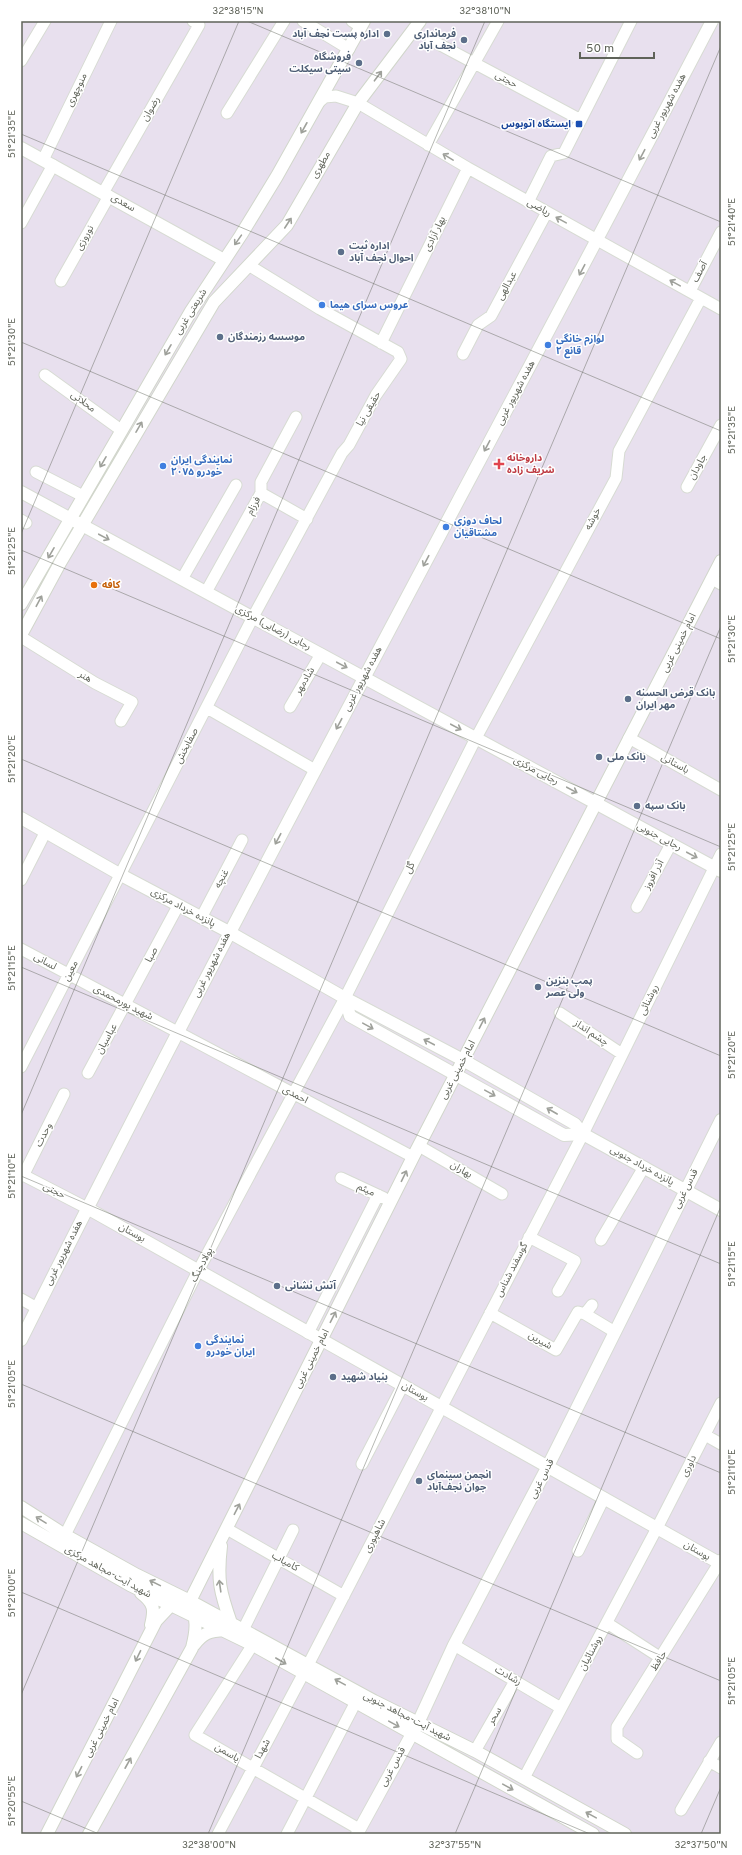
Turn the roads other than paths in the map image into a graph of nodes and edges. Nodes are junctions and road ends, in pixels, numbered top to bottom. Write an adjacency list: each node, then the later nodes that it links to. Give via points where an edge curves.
1 (45, 21): 13 (street)
2 (111, 21): 22 (street, منوچهری)
3 (284, 21): 18 (street)
4 (303, 21): 12 (street)
5 (420, 21): 17 (street, مطهری, one-way to 5)
6 (498, 21): 14 (street)
7 (631, 21): 19 (street)
8 (712, 21): 29 (street, هفده شهریور غربی, one-way to 29)
9 (196, 23): 24 (street, رضوان)
10 (359, 23): 12 (street, شریعتی غربی)
11 (431, 40): 14 (street, حجتی)
12 (349, 49): 15 (street, شریعتی غربی)
13 (21, 61)
14 (474, 63): 19 (street, حجتی); 20 (street)
15 (332, 77): 16 (street, شریعتی غربی); 17 (street, via 334,86 340,92 349,97 358,97)
16 (319, 102): 17 (street, ریاضی, via 336,96); 30 (street, شریعتی غربی, one-way to 30, via 241,236)
17 (356, 103): 20 (street, ریاضی); 31 (street, مطهری, one-way to 17, via 287,225)
18 (227, 113)
19 (581, 120): 25 (street, via 564,153 551,156)
20 (428, 144): 23 (street, ریاضی, one-way to 20)
21 (21, 148): 22 (street, سعدی)
22 (48, 163): 24 (street, سعدی); 27 (street, منوچهری)
23 (468, 168): 25 (street, ریاضی); 37 (street, بهار آزادی)
24 (106, 194): 30 (street, سعدی); 32 (street, نوروزی)
25 (528, 202): 26 (street, ریاضی)
26 (547, 212): 29 (street, ریاضی, one-way to 26); 38 (street, عبدالهی, via 491,316 478,325)
27 (21, 223)
28 (721, 232): 33 (street, آصف)
29 (597, 240): 33 (street, ریاضی, one-way to 29); 60 (street, هفده شهریور غربی, one-way to 60)
30 (224, 260): 42 (street, شریعتی غربی, one-way to 42, via 191,311)
31 (250, 266): 35 (street, مطهری); 37 (street, حقیقی نیا)
32 (61, 280)
33 (690, 291): 34 (street, ریاضی)
34 (701, 298): 36 (street, ریاضی); 64 (street, خوشه, via 619,451 616,478)
35 (214, 302): 51 (street, شریعتی غربی, one-way to 35)
36 (721, 309)
37 (381, 343): 50 (street, حقیقی نیا, via 398,352 401,359 376,395)
38 (462, 354)
39 (45, 374): 42 (street, محلاتی)
40 (296, 417): 47 (street, فرزام, via 261,482)
41 (721, 425): 45 (street, جاودان)
42 (122, 430): 48 (street, شریعتی غربی, one-way to 48)
43 (36, 472): 48 (street)
44 (236, 485): 53 (street)
45 (687, 487)
46 (21, 492): 49 (street, رجایی (رضایی) مرکزی)
47 (260, 493): 50 (street); 55 (street, فرزام)
48 (83, 496): 49 (street, شریعتی غربی)
49 (70, 519): 51 (street, رجایی (رضایی) مرکزی); 56 (street, شریعتی غربی, one-way to 56)
50 (307, 519): 57 (street, حقیقی نیا)
51 (82, 526): 53 (street, رجایی (رضایی) مرکزی, one-way to 53); 58 (street, شریعتی غربی, one-way to 51)
52 (721, 561): 54 (street, امام خمینی غربی)
53 (182, 579): 55 (street, رجایی (رضایی) مرکزی)
54 (716, 581): 65 (street, امام خمینی غربی)
55 (206, 592): 57 (street, رجایی (رضایی) مرکزی)
56 (21, 604)
57 (253, 617): 59 (street, رجایی (رضایی) مرکزی); 62 (street, صفابخش)
58 (21, 636): 63 (street, هنر, via 95,683 132,702)
59 (321, 654): 60 (street, رجایی (رضایی) مرکزی, one-way to 60); 61 (street, شادمهر)
60 (364, 678): 64 (street, رجایی (رضایی) مرکزی, one-way to 64); 66 (street, هفده شهریور غربی, one-way to 66)
61 (290, 707)
62 (207, 708): 66 (street); 75 (street, صفابخش)
63 (121, 721)
64 (476, 738): 68 (street, رجایی مرکزی, one-way to 68); 83 (street, گل)
65 (629, 738): 67 (street, باستانی); 68 (street, امام خمینی غربی)
66 (315, 770): 80 (street, هفده شهریور غربی, one-way to 80)
67 (721, 790)
68 (596, 803): 72 (street, رجایی جنوبی); 88 (street, امام خمینی غربی, one-way to 68)
69 (21, 818): 70 (street, پانزده خرداد مرکزی)
70 (46, 833): 75 (street, پانزده خرداد مرکزی); 76 (street)
71 (242, 840): 79 (street, غنچه)
72 (671, 844): 74 (street, رجایی جنوبی, one-way to 74); 78 (street, آذر افروز)
73 (721, 854): 74 (street, روشنائی)
74 (717, 869): 87 (street, روشنائی)
75 (121, 875): 77 (street, پانزده خرداد مرکزی); 82 (street, معین)
76 (21, 880)
77 (178, 906): 79 (street, پانزده خرداد مرکزی); 84 (street, صبا)
78 (637, 907)
79 (201, 918): 80 (street, پانزده خرداد مرکزی)
80 (229, 932): 83 (street, پانزده خرداد مرکزی); 86 (street, هفده شهریور غربی)
81 (21, 949): 82 (street, لسانی)
82 (69, 975): 84 (street, شهید پورمحمدی); 89 (street, معین)
83 (345, 998): 88 (street, پانزده خرداد مرکزی, one-way to 83); 91 (street, one-way to 91, via 350,1016); 93 (street, پولادچنگ)
84 (126, 1004): 86 (street, شهید پورمحمدی); 90 (street, عباسیان)
85 (560, 1013): 87 (street, چشم انداز)
86 (177, 1032): 93 (street, احمدی); 105 (street, هفده شهریور غربی)
87 (622, 1054): 95 (street, روشنائی)
88 (463, 1060): 91 (street, امام خمینی غربی); 95 (street, پانزده خرداد جنوبی, one-way to 88, via 575,1124)
89 (21, 1068)
90 (88, 1073)
91 (456, 1074): 95 (street, پانزده خرداد جنوبی, one-way to 95, via 564,1135); 96 (street, امام خمینی غربی)
92 (64, 1094): 99 (street, وحدت)
93 (293, 1094): 97 (street, احمدی); 109 (street, پولادچنگ)
94 (721, 1120): 101 (street, قدس غربی)
95 (583, 1134): 98 (street, پانزده خرداد جنوبی); 107 (street, گوسفند شناس)
96 (419, 1146): 97 (street, امام خمینی غربی); 102 (street, بهاران)
97 (413, 1157): 104 (street, امام خمینی غربی, one-way to 97)
98 (644, 1167): 101 (street, پانزده خرداد جنوبی); 108 (street)
99 (22, 1175): 105 (street, حجتی)
100 (341, 1178): 103 (street, میثم)
101 (685, 1190): 106 (street, پانزده خرداد جنوبی); 116 (street, قدس غربی)
102 (502, 1194)
103 (378, 1195): 104 (street, میثم); 117 (street)
104 (391, 1201): 119 (street, امام خمینی غربی, one-way to 104)
105 (87, 1208): 109 (street, بوستان); 113 (street, هفده شهریور غربی)
106 (721, 1210)
107 (529, 1237): 110 (street, via 575,1261); 114 (street, گوسفند شناس)
108 (601, 1240)
109 (198, 1271): 117 (street, بوستان); 133 (street, پولادچنگ)
110 (558, 1291)
111 (21, 1299): 113 (street)
112 (592, 1305): 115 (street, شیرین)
113 (37, 1308): 118 (street, هفده شهریور غربی)
114 (490, 1313): 115 (street, شیرین, via 556,1350 578,1312); 122 (street, گوسفند شناس)
115 (585, 1314): 116 (street)
116 (616, 1332): 126 (street, قدس غربی)
117 (308, 1333): 119 (street, بوستان)
118 (21, 1340)
119 (322, 1340): 120 (street, بوستان); 132 (street, امام خمینی غربی, one-way to 119)
120 (403, 1385): 122 (street, بوستان); 125 (street)
121 (721, 1404): 123 (street, داوری)
122 (442, 1407): 126 (street, بوستان); 138 (street, شاهپوری)
123 (705, 1435): 124 (street); 130 (street, داوری)
124 (721, 1444)
125 (362, 1464)
126 (548, 1466): 127 (street, بوستان); 147 (street, قدس غربی)
127 (604, 1498): 130 (street, بوستان); 134 (street)
128 (21, 1507): 133 (street, شهید آیت-مجاهد مرکزی, one-way to 128)
129 (21, 1523): 137 (street, شهید آیت-مجاهد مرکزی)
130 (657, 1528): 136 (street, بوستان); 142 (street, روشنائیان)
131 (294, 1530): 135 (street)
132 (225, 1533): 135 (street, کامیاب); 139 (street, امام خمینی غربی); 143 (street, one-way to 132, via 219,1586 219,1567)
133 (65, 1535): 139 (street, شهید آیت-مجاهد مرکزی, one-way to 133)
134 (578, 1551)
135 (280, 1559): 138 (street, کامیاب); 144 (street)
136 (720, 1563): 149 (street, حافظ)
137 (130, 1585): 140 (street, شهید آیت-مجاهد مرکزی); 145 (street, via 149,1600 154,1608)
138 (344, 1596): 150 (street, شاهپوری)
139 (190, 1601): 140 (street); 141 (street); 143 (street, شهید آیت-مجاهد جنوبی)
140 (171, 1605): 141 (street, شهید آیت-مجاهد مرکزی); 145 (street, امام خمینی غربی)
141 (196, 1618): 143 (street, شهید آیت-مجاهد جنوبی); 148 (street, via 196,1634)
142 (606, 1623): 149 (street); 153 (street, روشنائیان)
143 (228, 1627): 144 (street, شهید آیت-مجاهد جنوبی); 146 (street, شهید آیت-مجاهد جنوبی); 148 (street, via 201,1636)
144 (243, 1630): 146 (street, شهید آیت-مجاهد جنوبی)
145 (149, 1633): 166 (street, امام خمینی غربی, one-way to 166)
146 (255, 1641): 150 (street, شهید آیت-مجاهد جنوبی); 160 (street, یاسمن, via 195,1735)
147 (454, 1645): 151 (street, رشادت); 154 (street, قدس غربی)
148 (192, 1648): 167 (street, one-way to 148)
149 (661, 1658): 158 (street, حافظ, via 617,1727 617,1739)
150 (306, 1669): 152 (street, شهید آیت-مجاهد جنوبی); 160 (street, شهدا)
151 (515, 1681): 153 (street, رشادت); 157 (street, سحر)
152 (358, 1698): 154 (street, شهید آیت-مجاهد جنوبی); 155 (street, شهید آیت-مجاهد جنوبی, one-way to 155); 163 (street)
153 (561, 1708): 162 (street, روشنائیان)
154 (418, 1723): 155 (street, قدس غربی); 157 (street, شهید آیت-مجاهد جنوبی)
155 (411, 1734): 165 (street, قدس غربی); 170 (street, شهید آیت-مجاهد جنوبی, one-way to 170)
156 (721, 1742): 159 (street)
157 (475, 1751): 162 (street, شهید آیت-مجاهد جنوبی)
158 (637, 1753)
159 (709, 1761): 161 (street); 164 (street)
160 (253, 1768): 163 (street, یاسمن); 168 (street, شهدا)
161 (721, 1768)
162 (524, 1778): 171 (street, شهید آیت-مجاهد جنوبی, one-way to 162)
163 (306, 1798): 165 (street, یاسمن); 169 (street)
164 (681, 1810)
165 (358, 1831)
166 (47, 1834)
167 (89, 1834)
168 (218, 1834)
169 (287, 1834)
170 (592, 1834)
171 (625, 1834)

